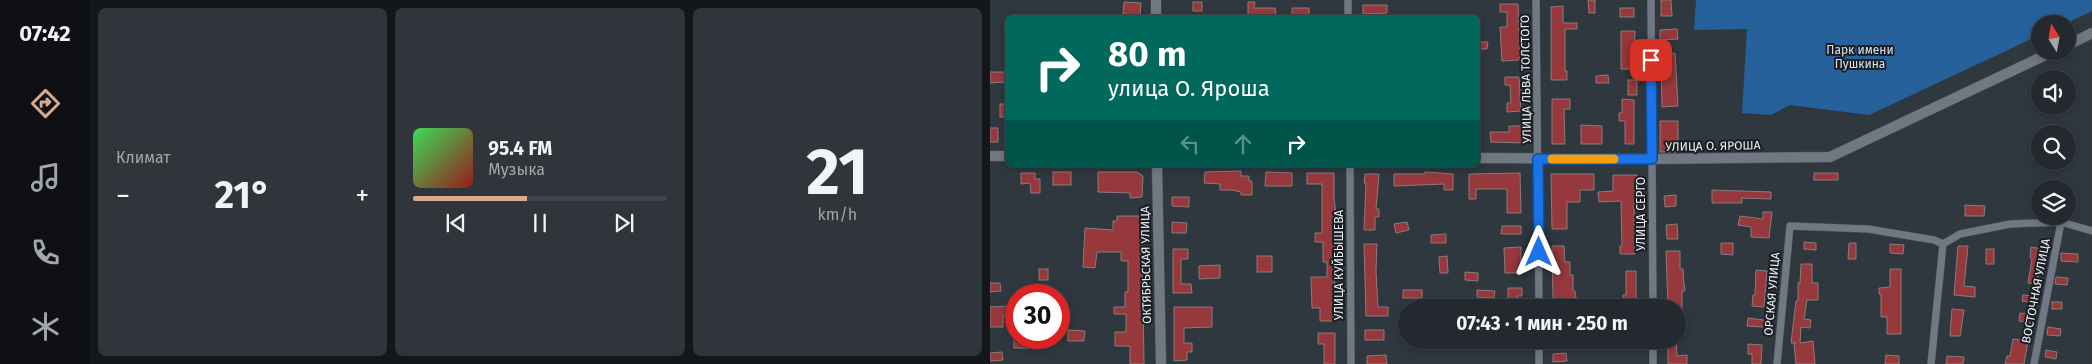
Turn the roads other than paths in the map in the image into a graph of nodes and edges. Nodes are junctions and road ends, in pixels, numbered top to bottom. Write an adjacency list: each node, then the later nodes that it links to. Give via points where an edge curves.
1 (1156, 0): 5 (main road)
2 (1348, 0): 6 (street)
3 (1536, 0): 13 (street, УЛИЦА ЛЬВА ТОЛСТОГО)
4 (1651, 0): 14 (street, УЛИЦА СЕРГО)
5 (1156, 15)
6 (1348, 15)
7 (2092, 33): 8 (main road)
8 (2076, 41)
9 (2035, 60): 14 (main road, УЛИЦА О. ЯРОША, via 1830,157)
10 (990, 156): 11 (main road)
11 (1005, 156)
12 (1480, 158): 13 (main road, УЛИЦА О. ЯРОША)
13 (1538, 159): 14 (main road, УЛИЦА О. ЯРОША); 22 (street, УЛИЦА ЛЬВА ТОЛСТОГО)
14 (1652, 159): 23 (street, УЛИЦА СЕРГО)
15 (1157, 167): 26 (main road, ОКТЯБРЬСКАЯ УЛИЦА)
16 (1350, 167): 27 (street, УЛИЦА КУЙБЫШЕВА)
17 (2031, 223): 21 (street, via 1960,234)
18 (2060, 225): 32 (street, ВОСТОЧНАЯ УЛИЦА)
19 (2071, 225): 20 (street)
20 (2092, 231)
21 (1944, 244): 30 (street, ОРСКАЯ УЛИЦА, via 1868,229 1790,226); 31 (street)
22 (1539, 299)
23 (1653, 299)
24 (1539, 349): 28 (street)
25 (1653, 349): 29 (street)
26 (1161, 364)
27 (1351, 364)
28 (1539, 364)
29 (1653, 364)
30 (1777, 364)
31 (1931, 364)
32 (2034, 364)

